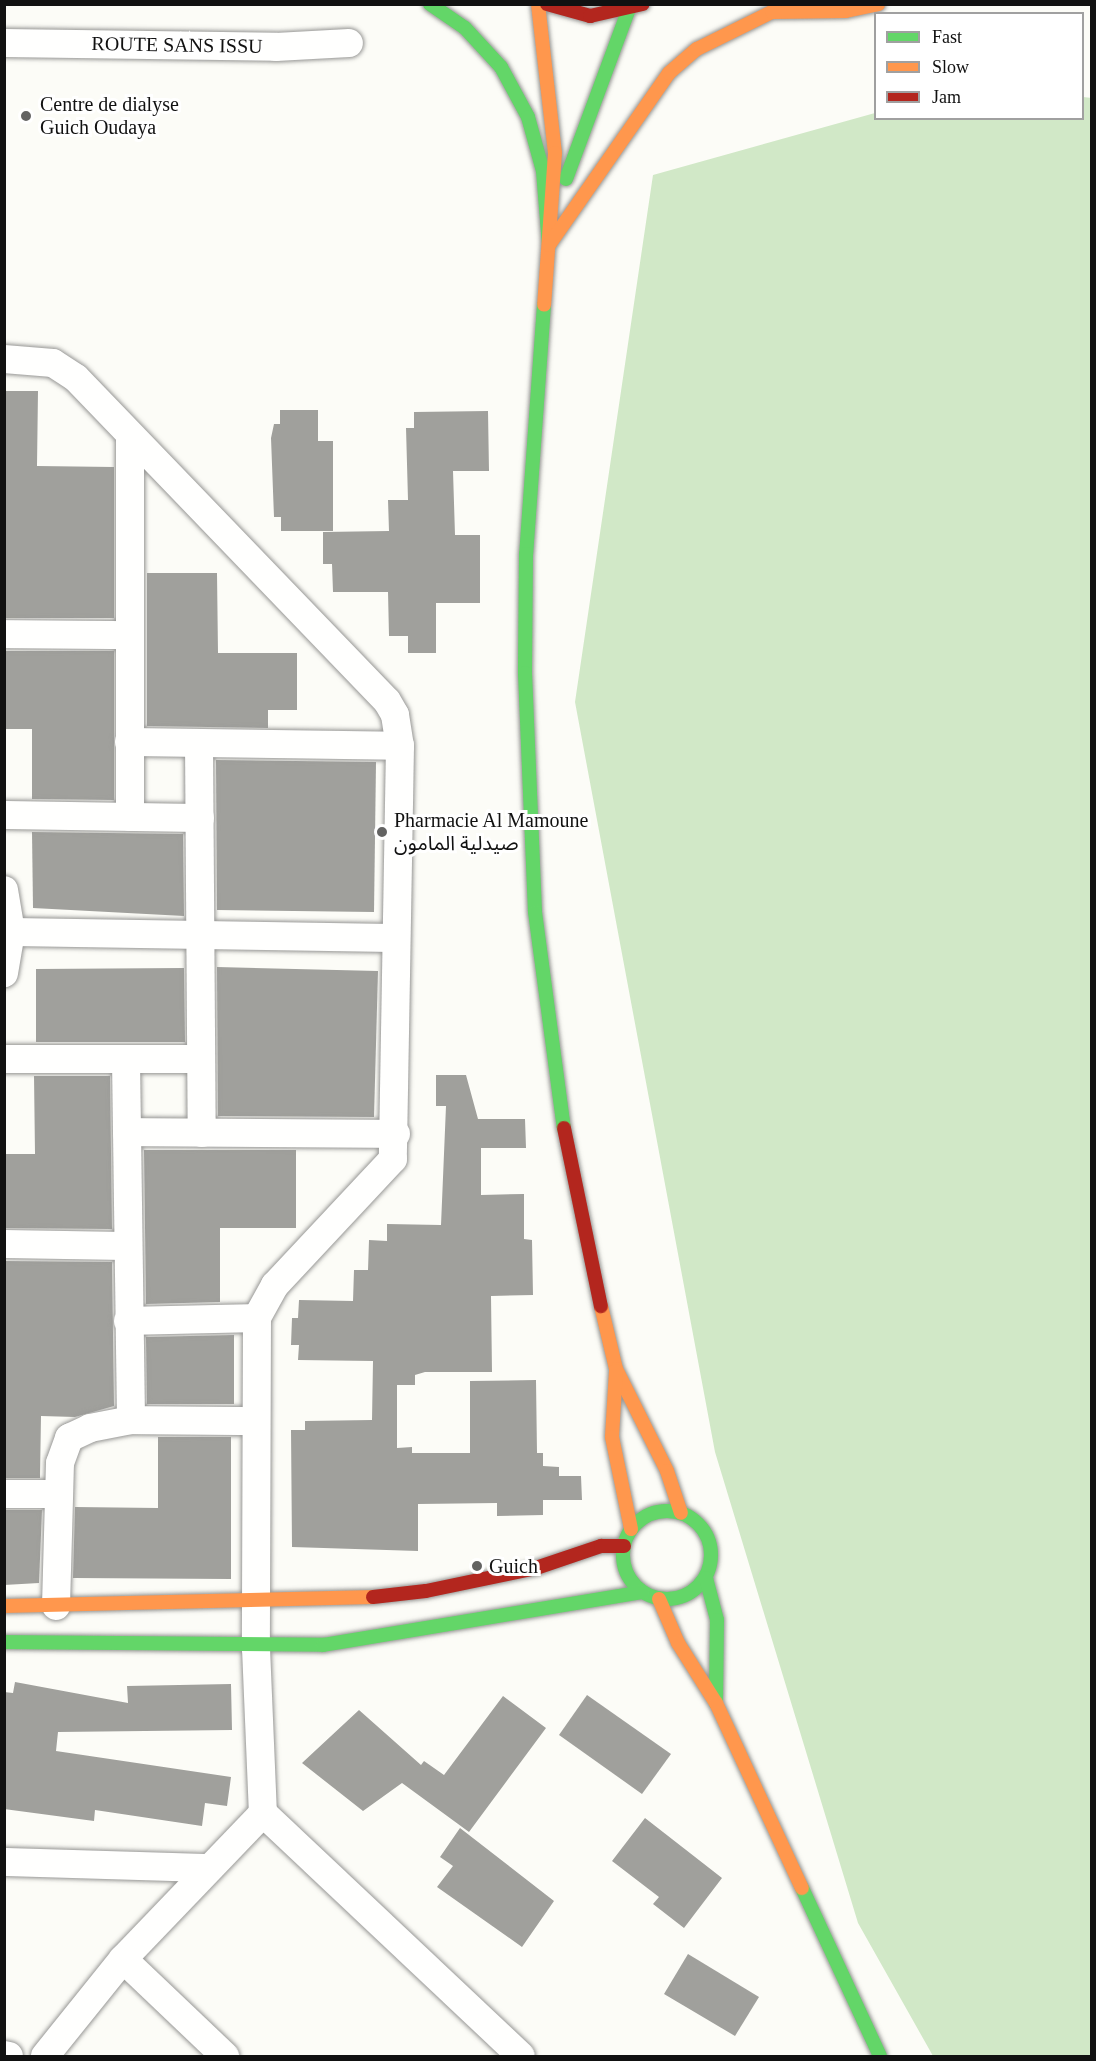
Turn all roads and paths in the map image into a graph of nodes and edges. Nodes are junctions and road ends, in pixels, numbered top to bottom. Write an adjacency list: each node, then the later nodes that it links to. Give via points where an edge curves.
1 (430, 4): 9 (street, via 465,28 501,67 528,117 543,171)
2 (538, 4): 9 (street, via 555,153)
3 (547, 4): 6 (street, via 590,16)
4 (643, 4): 6 (street)
5 (878, 4): 9 (street, via 846,11 772,12 697,49 669,73)
6 (628, 11): 9 (street, via 578,135)
7 (349, 42): 8 (street, ROUTE SANS ISSU, via 276,47)
8 (4, 43)
9 (549, 245): 35 (street, via 526,554 525,673 535,912 569,1167)
10 (4, 359): 11 (street, via 53,363 76,378)
11 (130, 437): 13 (street); 16 (street, via 387,701)
12 (4, 634): 13 (street)
13 (126, 635): 14 (street)
14 (129, 742): 15 (street); 18 (street)
15 (199, 744): 16 (street); 19 (street)
16 (400, 746): 23 (street)
17 (4, 815): 18 (street)
18 (130, 817): 19 (street)
19 (200, 818): 22 (street)
20 (4, 890): 21 (street)
21 (11, 932): 22 (street); 24 (street)
22 (201, 937): 23 (street); 26 (street)
23 (394, 938): 30 (street)
24 (4, 973)
25 (4, 1059): 27 (street)
26 (201, 1059): 27 (street); 29 (street)
27 (126, 1060): 28 (street)
28 (127, 1132): 29 (street); 32 (street)
29 (202, 1133): 30 (street)
30 (396, 1134): 33 (street, via 384,1174 274,1285)
31 (4, 1244): 32 (street)
32 (126, 1246): 34 (street)
33 (257, 1318): 34 (street); 37 (street)
34 (128, 1321): 36 (street)
35 (616, 1369): 40 (street, via 667,1471); 41 (street, via 612,1437)
36 (131, 1420): 37 (street); 39 (street, via 90,1428 69,1438)
37 (254, 1421): 47 (street)
38 (4, 1494): 39 (street)
39 (58, 1494): 49 (street)
40 (681, 1513): 41 (street, via 650,1514); 43 (street, via 709,1539)
41 (631, 1529): 42 (street)
42 (624, 1546): 44 (street, via 624,1567); 47 (street, via 601,1546 536,1568 426,1590)
43 (706, 1578): 45 (street, via 691,1593); 55 (street, via 717,1620)
44 (643, 1593): 45 (street); 46 (street)
45 (659, 1599): 53 (street)
46 (594, 1602): 50 (street); 54 (street, via 415,1634)
47 (256, 1605): 49 (street); 54 (street)
48 (4, 1606): 49 (street)
49 (56, 1606)
50 (632, 1610)
51 (648, 1618): 53 (street)
52 (4, 1642): 54 (street)
53 (678, 1643): 55 (street)
54 (256, 1648): 56 (street)
55 (716, 1703): 65 (street)
56 (263, 1813): 58 (street); 64 (street)
57 (4, 1862): 58 (street)
58 (208, 1868): 59 (street)
59 (123, 1959): 62 (street); 63 (street)
60 (4, 2055): 61 (street)
61 (9, 2056)
62 (45, 2056)
63 (225, 2056)
64 (521, 2056)
65 (880, 2056)

